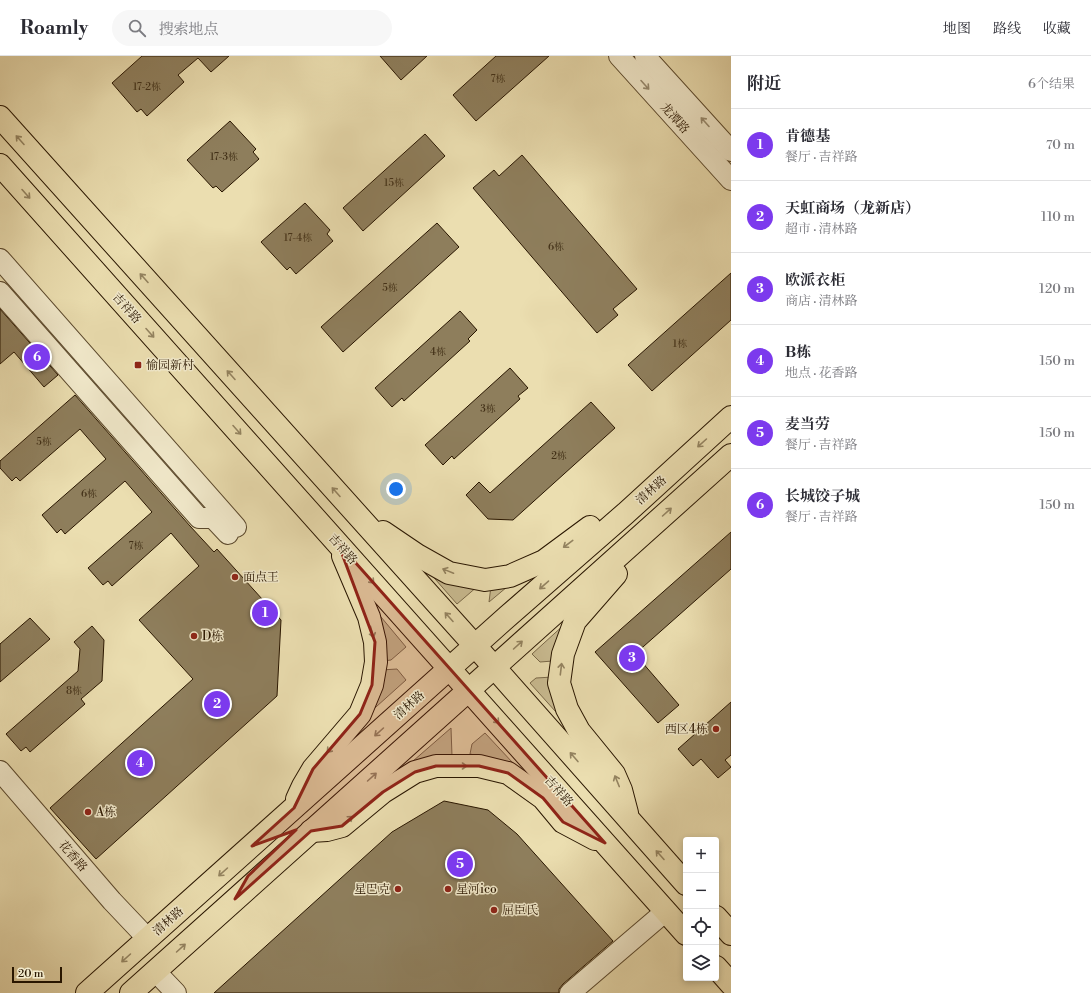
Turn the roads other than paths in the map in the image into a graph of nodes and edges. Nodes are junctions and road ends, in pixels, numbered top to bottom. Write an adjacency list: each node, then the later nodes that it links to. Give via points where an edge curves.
1 (619, 56): 6 (street, 龙潭路, one-way to 6)
2 (646, 56): 4 (street, 龙潭路, one-way to 2)
3 (0, 117): 12 (main road, one-way to 3)
4 (731, 151)
5 (0, 165): 14 (main road, 吉祥路, one-way to 14)
6 (731, 180)
7 (0, 259): 8 (street, via 232,530 213,518 199,518)
8 (0, 292)
9 (731, 417): 11 (main road, 清林路, one-way to 11)
10 (731, 455): 13 (main road, one-way to 10)
11 (626, 513): 12 (main road, one-way to 12, via 613,514 601,519 544,561 510,576 485,580 449,573); 15 (main road, 清林路, one-way to 15)
12 (362, 521): 15 (main road, one-way to 12)
13 (643, 533): 16 (main road, one-way to 13); 21 (main road, one-way to 13, via 614,774 579,731 567,709 560,683 563,654 575,622 637,551)
14 (338, 543): 17 (main road, 吉祥路, one-way to 17); 20 (main road, one-way to 20, via 368,617 375,642 376,662 372,685 360,714 313,769)
15 (475, 646): 16 (main road); 17 (main road, 清林路)
16 (494, 667): 18 (main road); 21 (main road, one-way to 16)
17 (450, 668): 18 (main road, 吉祥路); 20 (main road, 清林路, one-way to 20)
18 (468, 690): 22 (main road, one-way to 18); 23 (main road, 吉祥路, one-way to 23)
19 (0, 771): 31 (street, 花香路)
20 (294, 808): 24 (main road, 清林路)
21 (628, 818): 25 (main road, one-way to 21)
22 (311, 831): 23 (main road, one-way to 23, via 342,826 383,792 415,772 436,766 479,766 508,773 543,798 563,822); 26 (main road)
23 (605, 843): 27 (main road, 吉祥路)
24 (252, 846): 26 (main road, via 282,831 286,835 284,842 248,876); 31 (main road, 清林路, one-way to 31)
25 (683, 881)
26 (235, 899): 33 (main road, one-way to 26)
27 (666, 911): 29 (main road, 吉祥路); 38 (street)
28 (719, 920): 30 (main road)
29 (683, 931)
30 (731, 934)
31 (148, 939): 35 (main road, 清林路, one-way to 35)
32 (719, 970): 34 (main road)
33 (155, 971): 36 (main road); 37 (street)
34 (731, 984)
35 (87, 993)
36 (131, 993)
37 (176, 993)
38 (570, 993)

